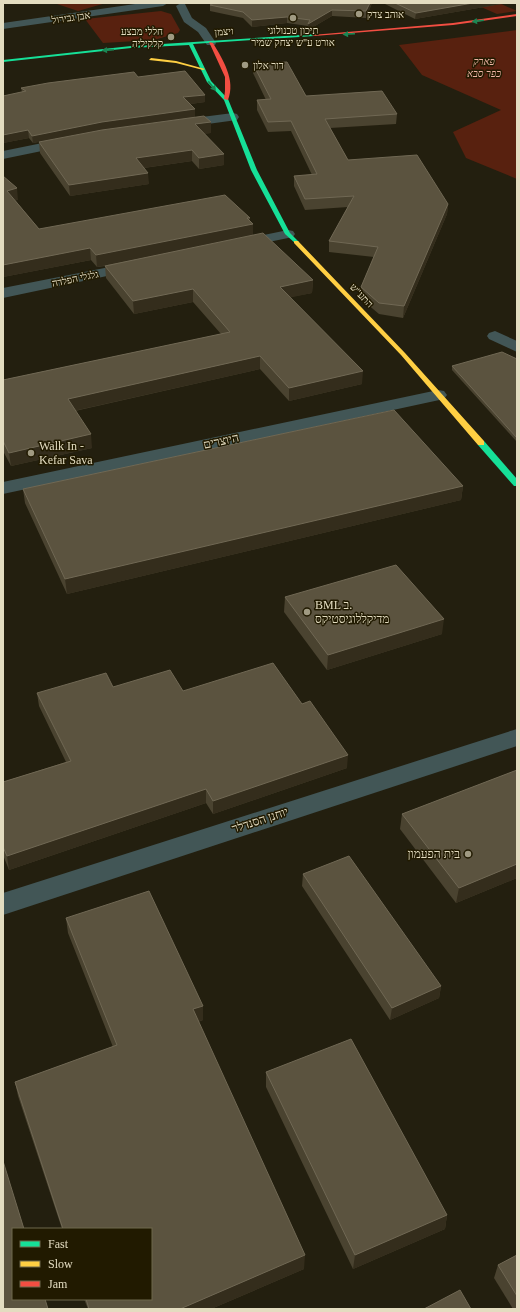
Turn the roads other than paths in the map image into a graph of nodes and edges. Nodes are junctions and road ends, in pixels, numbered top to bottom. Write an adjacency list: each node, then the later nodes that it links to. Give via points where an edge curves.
1 (163, 3): 3 (street, אבן גבירול, via 185,5); 4 (street, אבן גבירול)
2 (517, 15): 8 (street, ויצמן, one-way to 8, via 393,30 238,41)
3 (188, 20): 8 (street); 9 (street, via 186,32)
4 (3, 26)
5 (486, 29): 7 (street)
6 (185, 34): 10 (street)
7 (440, 35)
8 (209, 39): 9 (street, ויצמן); 12 (street)
9 (191, 44): 10 (street, ויצמן); 11 (street, התע"ש)
10 (161, 46): 13 (street, ויצמן, one-way to 13, via 73,52)
11 (197, 56): 12 (street, ויצמן); 14 (street, התע"ש); 14 (street, ויצמן, via 147,59 176,62)
12 (226, 56): 15 (street, התע"ש, via 222,66 230,87)
13 (3, 61)
14 (203, 69): 15 (street, התע"ש, one-way to 15, via 212,87)
15 (226, 99): 16 (street, התע"ש)
16 (233, 117): 17 (street); 20 (street, התע"ש, via 254,170)
17 (164, 126)
18 (80, 139): 19 (street)
19 (3, 155)
20 (288, 234): 21 (street); 26 (street, התע"ש, via 403,354)
21 (226, 247)
22 (148, 263): 23 (street, גלגלי הפלדה)
23 (3, 293)
24 (495, 336): 25 (street)
25 (517, 347)
26 (438, 395): 27 (street, התע"ש); 28 (street, היוצרים)
27 (517, 484)
28 (3, 488)
29 (517, 737): 30 (street, יוחנן הסנדלר)
30 (3, 904)

